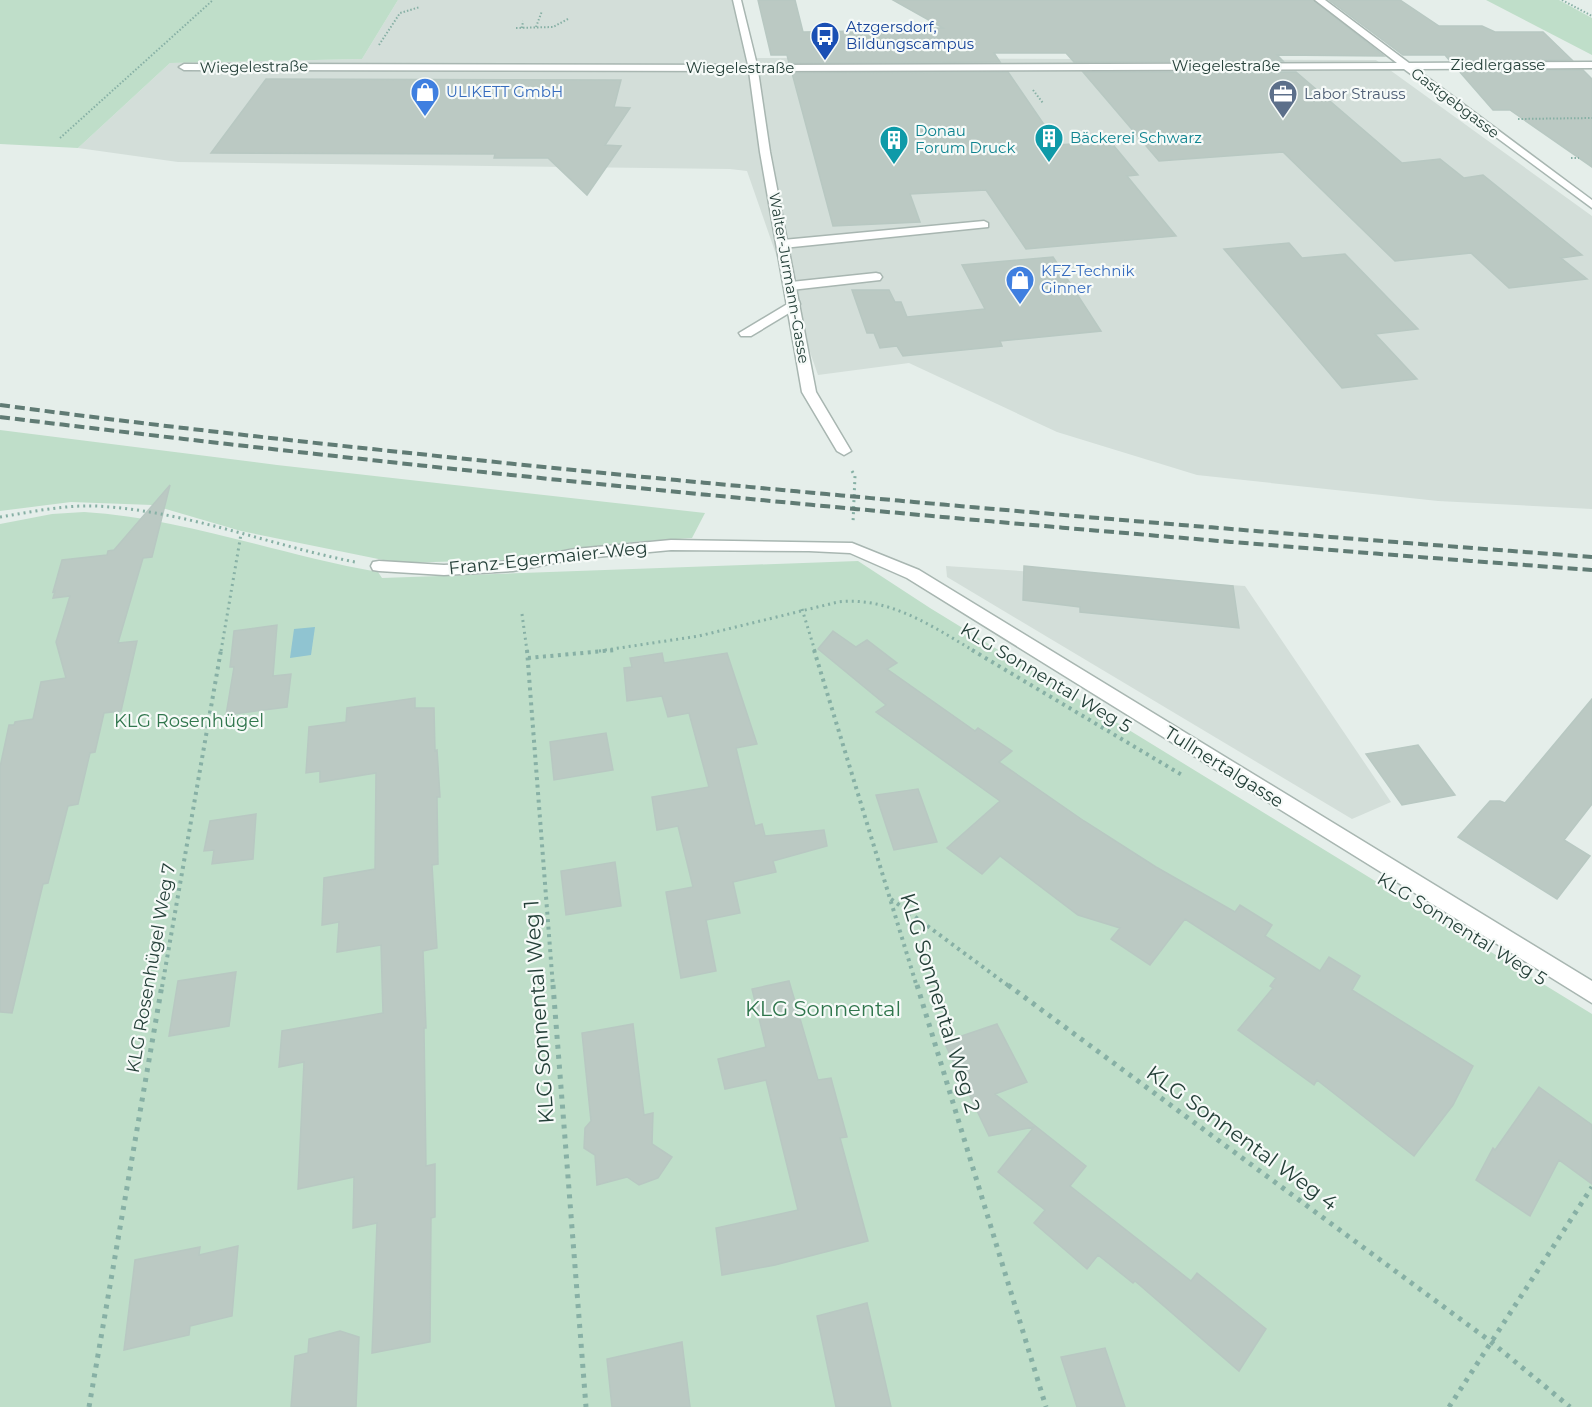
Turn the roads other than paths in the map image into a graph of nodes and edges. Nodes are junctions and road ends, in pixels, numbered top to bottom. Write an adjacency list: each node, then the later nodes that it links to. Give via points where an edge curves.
1 (737, 0): 6 (street, Walter-Jurmann-Gasse)
2 (1319, 0): 3 (street, Gastgebgasse)
3 (1403, 65): 4 (street, Ziedlergasse); 6 (street, Wiegelestraße); 7 (street, Gastgebgasse)
4 (1592, 65)
5 (184, 68): 6 (street, Wiegelestraße)
6 (753, 69): 9 (street, Walter-Jurmann-Gasse)
7 (1592, 205)
8 (984, 225): 9 (street)
9 (783, 244): 11 (street, Walter-Jurmann-Gasse)
10 (876, 277): 11 (street)
11 (791, 286): 12 (street, Walter-Jurmann-Gasse)
12 (794, 304): 13 (street); 14 (street, Walter-Jurmann-Gasse, via 810,397)
13 (746, 333)
14 (844, 451)
15 (852, 548): 16 (street, Franz-Egermaier-Weg, via 671,545 575,554 513,566 444,570); 17 (street, Tullnertalgasse, via 913,574)
16 (379, 566)
17 (1592, 993)

